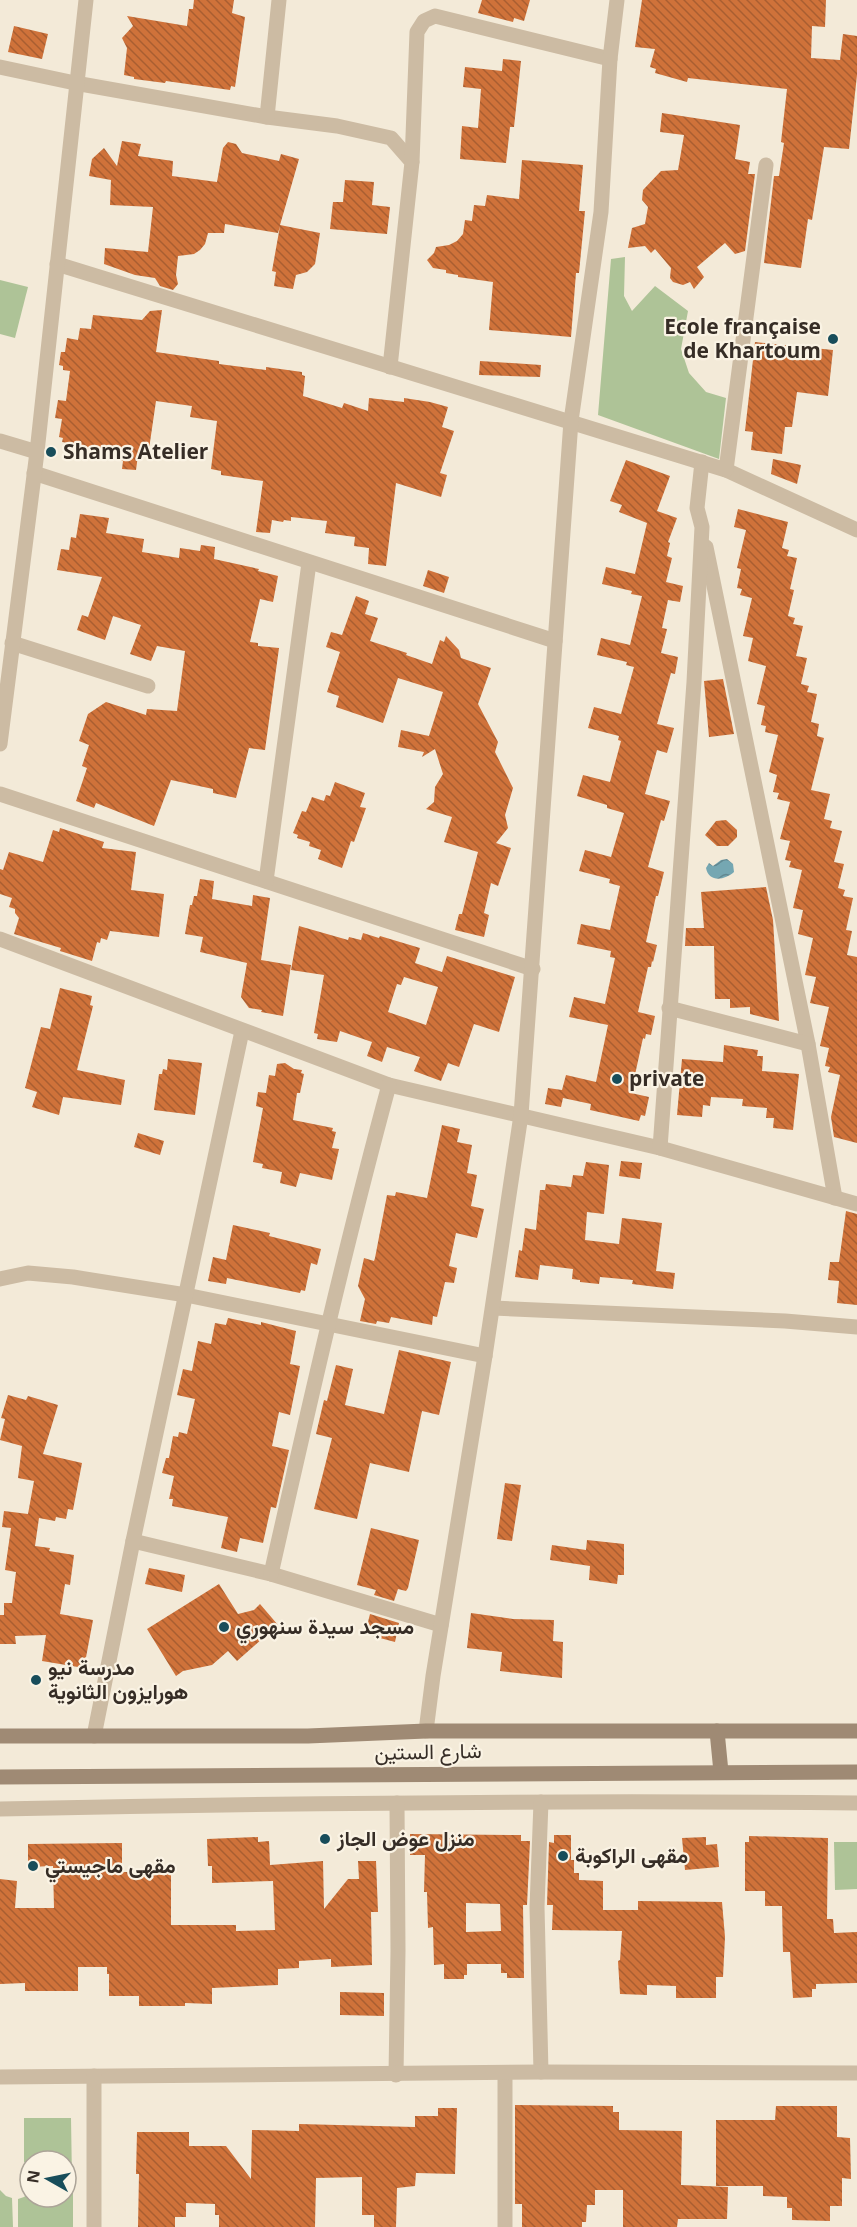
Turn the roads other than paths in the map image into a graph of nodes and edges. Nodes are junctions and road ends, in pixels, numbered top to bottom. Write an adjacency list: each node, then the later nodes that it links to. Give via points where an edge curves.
1 (86, 0): 6 (street)
2 (279, 0): 7 (street)
3 (618, 0): 4 (street)
4 (610, 59): 8 (street, via 435,16 424,21 417,32); 12 (street, via 601,212)
5 (0, 67): 6 (street)
6 (75, 83): 7 (street); 10 (street)
7 (267, 117): 8 (street, via 391,138)
8 (412, 162): 11 (street)
9 (766, 165): 16 (street)
10 (57, 264): 11 (street); 14 (street)
11 (390, 367): 12 (street)
12 (571, 421): 15 (street); 21 (street)
13 (0, 441): 14 (street)
14 (37, 452): 17 (street)
15 (702, 462): 16 (street); 18 (street, via 697,508)
16 (726, 470): 19 (street)
17 (34, 473): 20 (street); 22 (street)
18 (702, 527): 29 (street); 31 (street)
19 (857, 530)
20 (309, 563): 21 (street); 26 (street)
21 (555, 641): 28 (street)
22 (12, 643): 23 (street); 24 (street)
23 (148, 686)
24 (0, 744)
25 (0, 794): 26 (street)
26 (266, 881): 28 (street)
27 (0, 939): 30 (street)
28 (533, 969): 33 (street)
29 (669, 1008): 31 (street); 34 (street)
30 (242, 1031): 32 (street); 38 (street)
31 (808, 1044): 35 (street)
32 (389, 1085): 33 (street); 40 (street)
33 (521, 1115): 34 (street); 39 (street)
34 (660, 1148): 35 (street)
35 (835, 1198): 36 (street)
36 (857, 1204)
37 (0, 1279): 38 (street, via 28,1273)
38 (186, 1295): 40 (street); 43 (street)
39 (492, 1308): 41 (street); 42 (street)
40 (327, 1323): 42 (street); 44 (street)
41 (857, 1327)
42 (485, 1356): 45 (street)
43 (133, 1541): 44 (street); 50 (street)
44 (271, 1574): 45 (street)
45 (441, 1625): 46 (street)
46 (426, 1731): 47 (main road, شارع الستين); 50 (main road, شارع الستين, via 308,1736)
47 (717, 1731): 48 (main road, شارع الستين); 51 (main road)
48 (857, 1731)
49 (0, 1736): 50 (main road, شارع الستين)
50 (94, 1736)
51 (721, 1772): 52 (main road, شارع الستين); 53 (main road, شارع الستين)
52 (857, 1772)
53 (0, 1777)
54 (541, 1802): 55 (street); 56 (street); 58 (street, via 537,1907)
55 (397, 1803): 57 (street); 60 (street)
56 (857, 1803)
57 (0, 1809)
58 (541, 2072): 59 (street); 61 (street)
59 (857, 2073)
60 (396, 2074): 61 (street); 62 (street)
61 (505, 2074): 65 (street)
62 (94, 2076): 63 (street); 64 (street)
63 (0, 2077)
64 (94, 2227)
65 (505, 2227)

